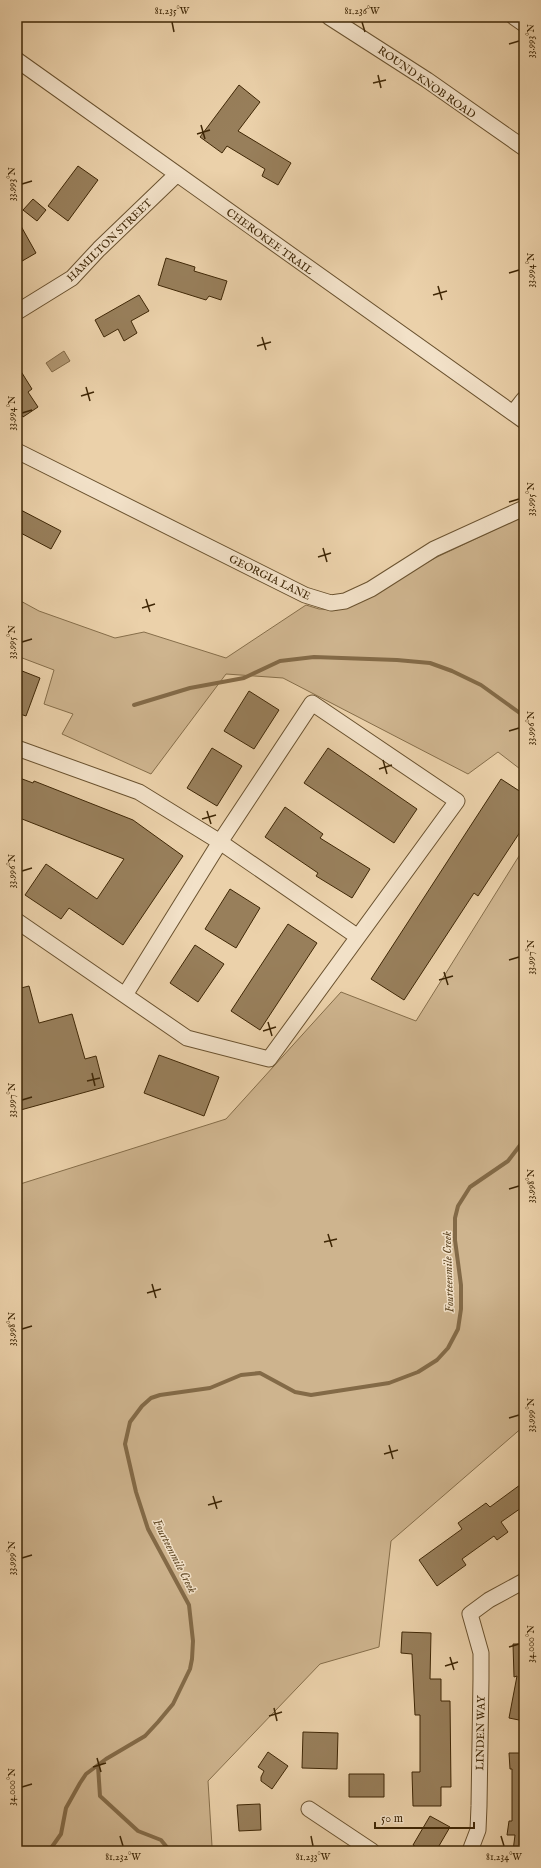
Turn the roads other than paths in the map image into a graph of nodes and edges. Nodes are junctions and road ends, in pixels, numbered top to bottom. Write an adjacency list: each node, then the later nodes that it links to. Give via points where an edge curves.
1 (329, 17): 5 (street, ROUND KNOB ROAD, via 427,80)
2 (514, 17): 3 (street)
3 (524, 24)
4 (17, 60): 6 (street, CHEROKEE TRAIL)
5 (524, 148)
6 (176, 175): 7 (street, HAMILTON STREET, via 72,278); 9 (street, CHEROKEE TRAIL)
7 (17, 312)
8 (524, 399): 9 (street)
9 (519, 417)
10 (17, 451): 11 (street, GEORGIA LANE, via 305,595 331,603 345,601 370,589 434,549)
11 (524, 508)
12 (17, 748): 13 (street, via 139,792)
13 (220, 842): 15 (street); 15 (street, via 312,703 457,801); 16 (street)
14 (17, 921): 16 (street)
15 (358, 936): 16 (street, via 269,1059 187,1038)
16 (124, 995)
17 (524, 1581): 20 (street, LINDEN WAY, via 489,1600 470,1614 481,1653 478,1830)
18 (309, 1809): 19 (street)
19 (372, 1851)
20 (470, 1851)

